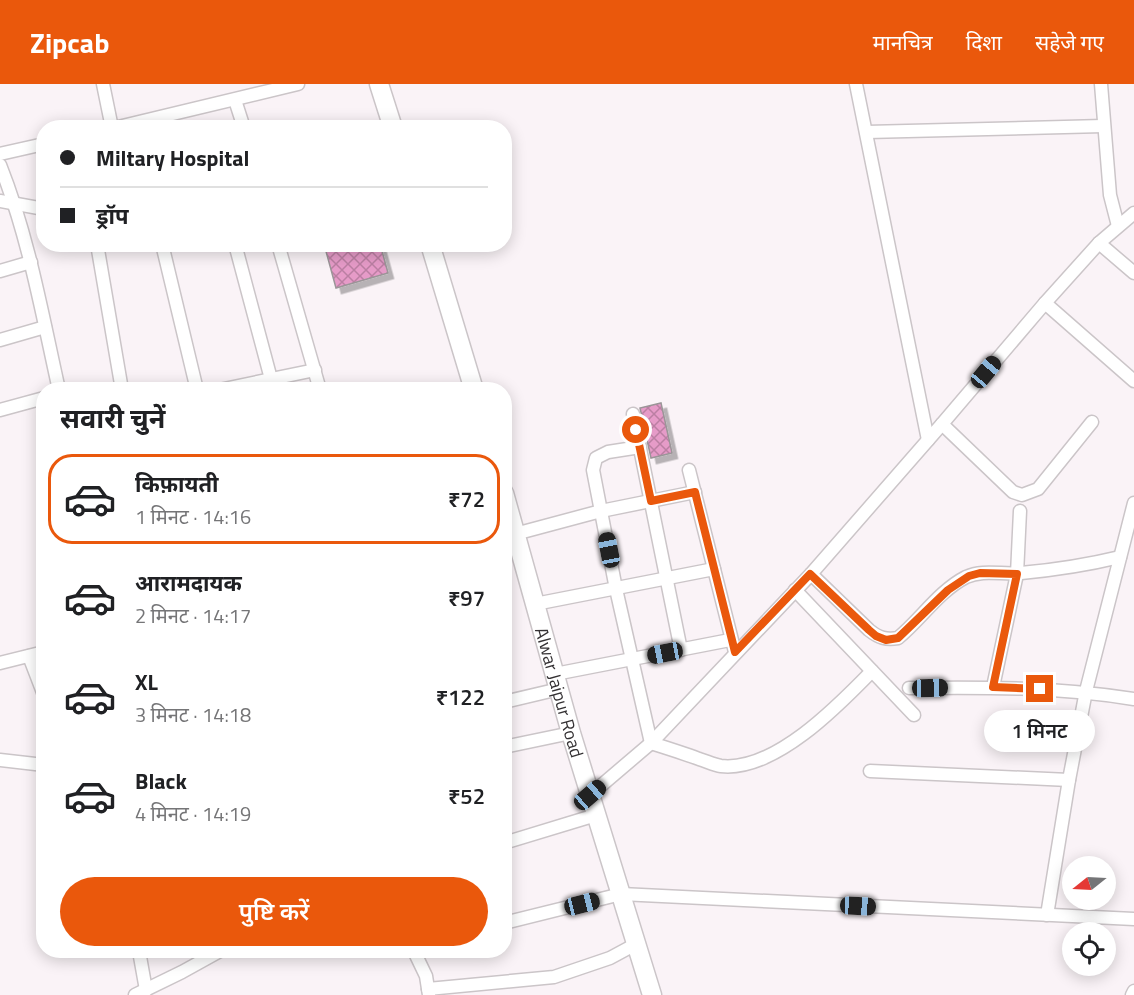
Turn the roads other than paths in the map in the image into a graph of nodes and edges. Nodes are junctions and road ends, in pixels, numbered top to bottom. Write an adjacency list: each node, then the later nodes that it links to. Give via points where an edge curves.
1 (103, 84): 7 (street)
2 (298, 84): 6 (street)
3 (379, 84): 10 (main road)
4 (856, 84): 12 (street)
5 (1101, 84): 11 (street)
6 (236, 100): 8 (street); 9 (street)
7 (111, 120)
8 (148, 120)
9 (242, 120)
10 (390, 120)
11 (1103, 126): 12 (street); 20 (street, via 1110,195)
12 (867, 132): 47 (street)
13 (36, 146): 14 (street)
14 (0, 154)
15 (0, 165): 17 (street)
16 (0, 201): 17 (street)
17 (15, 204): 18 (street); 27 (street)
18 (36, 208)
19 (1134, 213): 20 (street)
20 (1118, 226): 21 (street)
21 (1100, 243): 29 (street); 30 (street)
22 (98, 252): 37 (street)
23 (164, 252): 38 (street)
24 (237, 252): 34 (street)
25 (280, 252): 33 (street)
26 (432, 252): 41 (main road)
27 (32, 262): 28 (street); 31 (street)
28 (0, 271)
29 (1134, 273)
30 (1045, 303): 35 (street); 46 (street)
31 (45, 327): 32 (street); 36 (street)
32 (0, 340)
33 (315, 370): 34 (street); 40 (street)
34 (271, 379): 39 (street)
35 (1134, 381)
36 (57, 382)
37 (121, 382)
38 (194, 382)
39 (257, 382)
40 (318, 382)
41 (472, 382)
42 (36, 400): 43 (street)
43 (0, 410)
44 (633, 414): 48 (street)
45 (1092, 422): 46 (street, via 1038,489 1022,495 1013,492)
46 (942, 424): 47 (street)
47 (928, 440): 59 (street)
48 (640, 447): 51 (street); 54 (street, via 596,458 593,470)
49 (689, 470): 50 (street)
50 (695, 492): 51 (street); 58 (street)
51 (651, 501): 54 (street); 61 (street)
52 (1134, 503): 57 (street)
53 (1020, 511): 60 (street)
54 (601, 512): 55 (street); 62 (street)
55 (512, 525)
56 (512, 531): 64 (main road, Alwar Jaipur Road)
57 (1120, 557): 60 (street); 76 (street)
58 (714, 569): 61 (street); 65 (street)
59 (810, 574): 60 (street, via 869,630 886,640 898,638 948,590 969,576); 63 (street)
60 (1017, 574): 74 (street)
61 (667, 579): 62 (street); 66 (street)
62 (616, 589): 64 (street); 69 (street)
63 (795, 590): 65 (street); 71 (street)
64 (535, 604): 73 (main road, Alwar Jaipur Road)
65 (733, 646): 66 (street); 81 (street)
66 (681, 650): 69 (street)
67 (36, 654): 68 (street)
68 (29, 656): 70 (street); 72 (street)
69 (632, 659): 73 (street); 81 (street)
70 (0, 663)
71 (872, 671): 79 (street); 81 (street, via 828,716 779,750 743,765 720,766)
72 (36, 674)
73 (557, 682): 77 (street); 80 (main road, Alwar Jaipur Road)
74 (993, 687): 75 (street); 76 (street)
75 (909, 688)
76 (1086, 691): 78 (street); 86 (street)
77 (512, 699)
78 (1134, 699)
79 (914, 715)
80 (571, 733): 82 (street); 87 (main road, Alwar Jaipur Road)
81 (651, 742): 87 (street)
82 (512, 745)
83 (0, 760): 84 (street)
84 (36, 764)
85 (870, 771): 86 (street)
86 (1069, 780): 91 (street)
87 (590, 795): 88 (main road, Alwar Jaipur Road)
88 (596, 815): 89 (street); 90 (main road, Alwar Jaipur Road)
89 (512, 841)
90 (621, 894): 91 (street); 93 (street); 94 (main road, Alwar Jaipur Road)
91 (1047, 915): 92 (street)
92 (1134, 919)
93 (512, 921)
94 (636, 944): 99 (street, via 610,958 554,977); 100 (main road, Alwar Jaipur Road)
95 (139, 958): 98 (street)
96 (199, 958): 98 (street, via 182,972)
97 (418, 958): 99 (street)
98 (140, 992)
99 (429, 992)
100 (652, 995)

